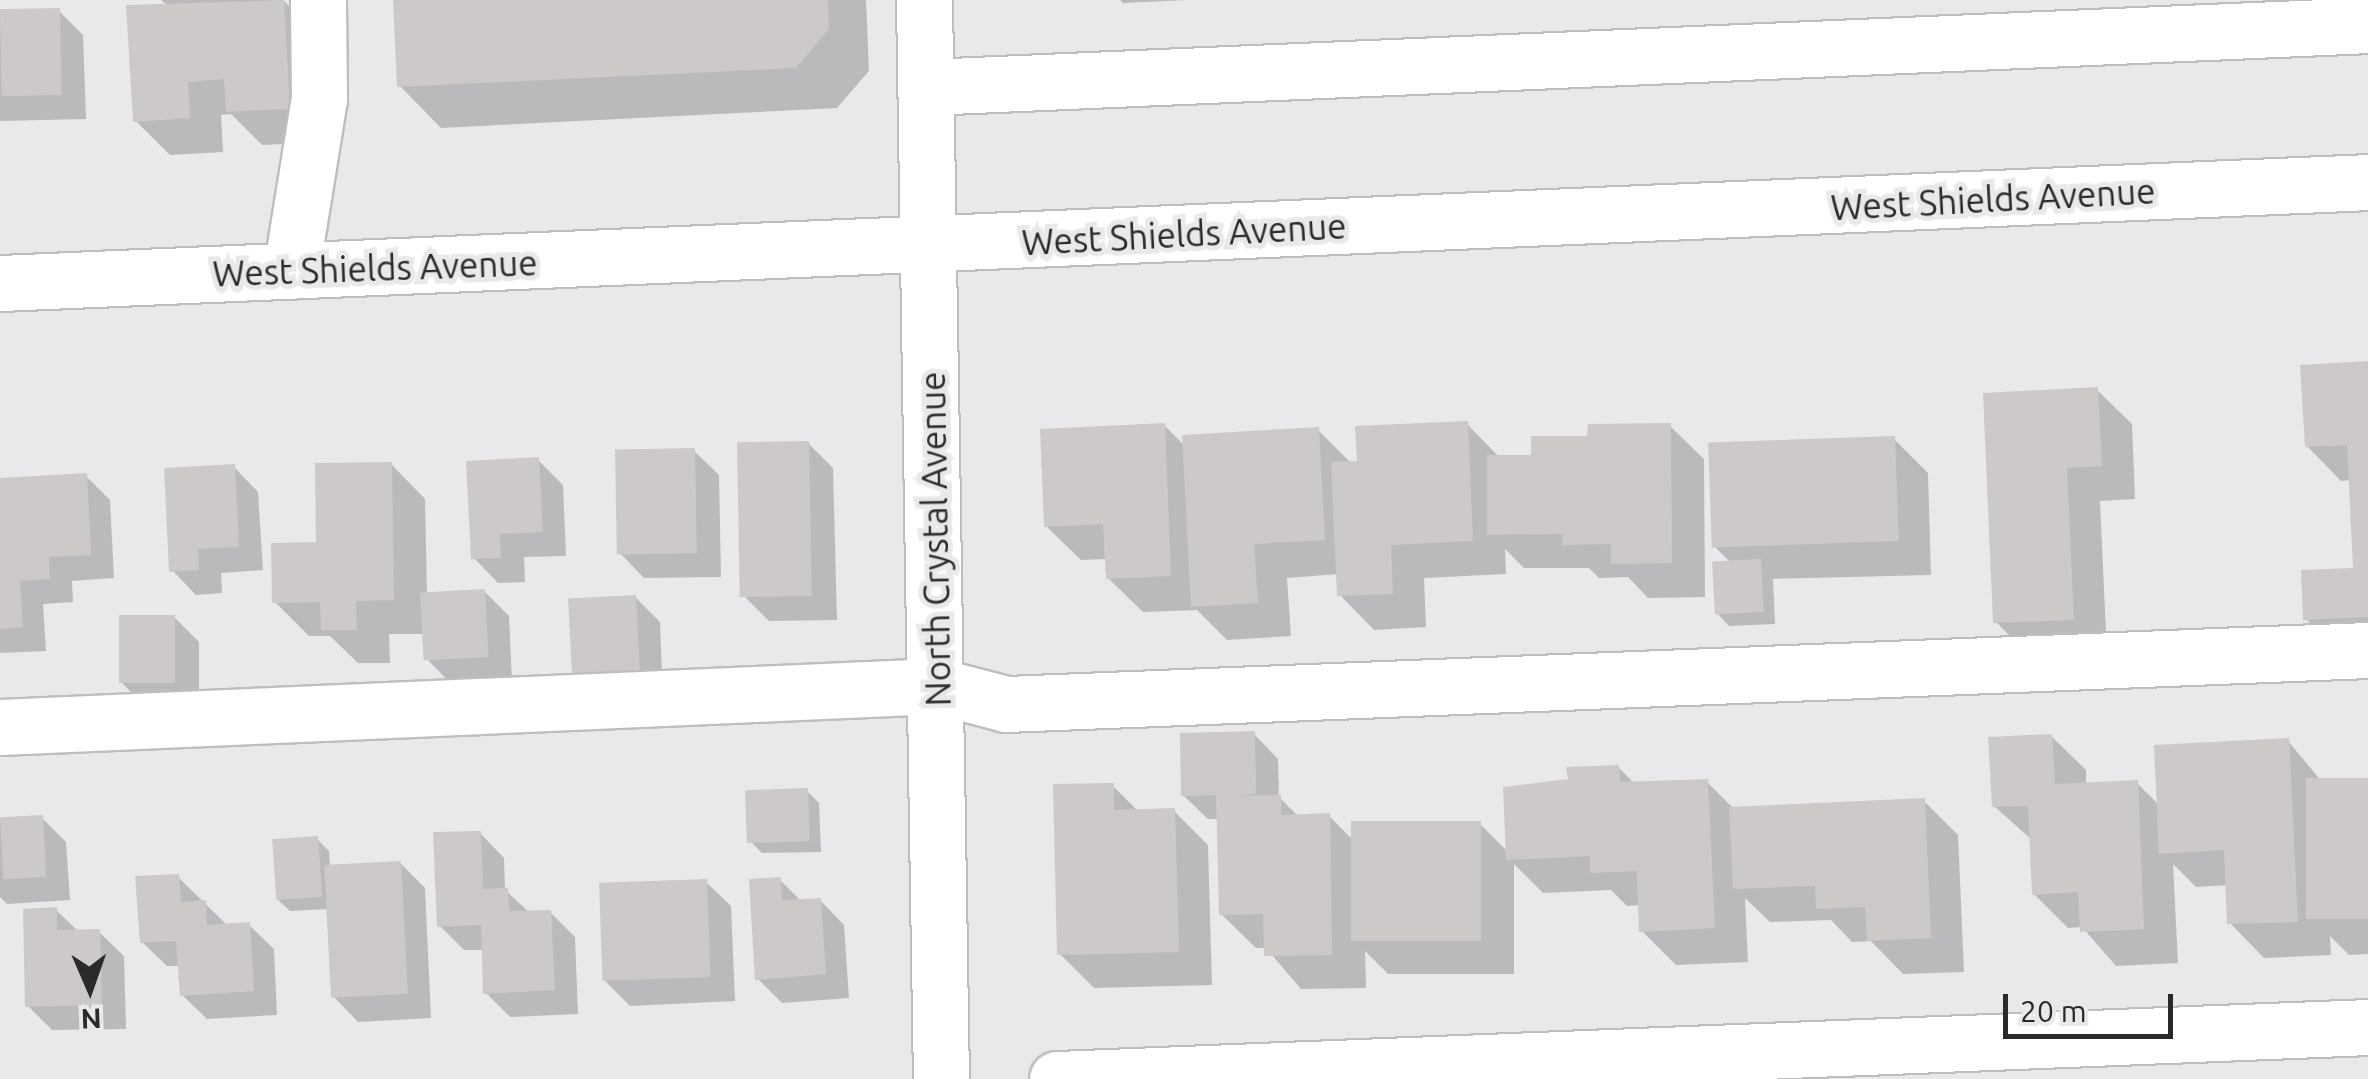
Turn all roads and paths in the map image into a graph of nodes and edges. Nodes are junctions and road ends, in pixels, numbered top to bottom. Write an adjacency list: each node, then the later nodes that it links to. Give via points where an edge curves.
1 (318, 0): 7 (street, via 318,99)
2 (924, 0): 4 (street, North Crystal Avenue)
3 (2368, 25): 4 (street)
4 (927, 87): 6 (street, North Crystal Avenue)
5 (2368, 182): 6 (street, West Shields Avenue)
6 (932, 245): 7 (street, West Shields Avenue); 10 (street, North Crystal Avenue)
7 (292, 271): 8 (street, West Shields Avenue)
8 (0, 284)
9 (2368, 650): 10 (street, via 1006,704)
10 (937, 686): 11 (street); 13 (street, North Crystal Avenue)
11 (0, 727)
12 (2368, 1027): 14 (street)
13 (941, 1079)
14 (1057, 1079)

